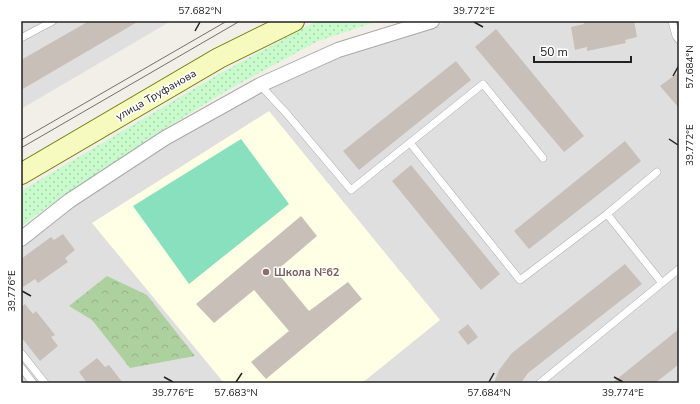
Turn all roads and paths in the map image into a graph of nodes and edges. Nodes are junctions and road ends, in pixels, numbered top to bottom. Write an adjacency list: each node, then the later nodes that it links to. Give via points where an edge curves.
1 (53, 21): 5 (lane)
2 (294, 21): 11 (street, улица Труфанова, via 218,58)
3 (432, 21): 7 (street, via 338,50)
4 (672, 21): 6 (lane)
5 (21, 38)
6 (679, 40)
7 (260, 85): 8 (lane, via 351,190); 13 (street, via 165,138 70,201)
8 (410, 142): 9 (lane, via 483,84); 12 (lane, via 520,280)
9 (543, 158)
10 (657, 172): 12 (lane)
11 (21, 174)
12 (607, 214): 15 (lane)
13 (21, 239)
14 (679, 269): 15 (lane)
15 (662, 282): 21 (lane)
16 (23, 355): 17 (lane); 20 (lane)
17 (21, 364)
18 (21, 367): 19 (lane)
19 (33, 383)
20 (45, 383)
21 (540, 383)

